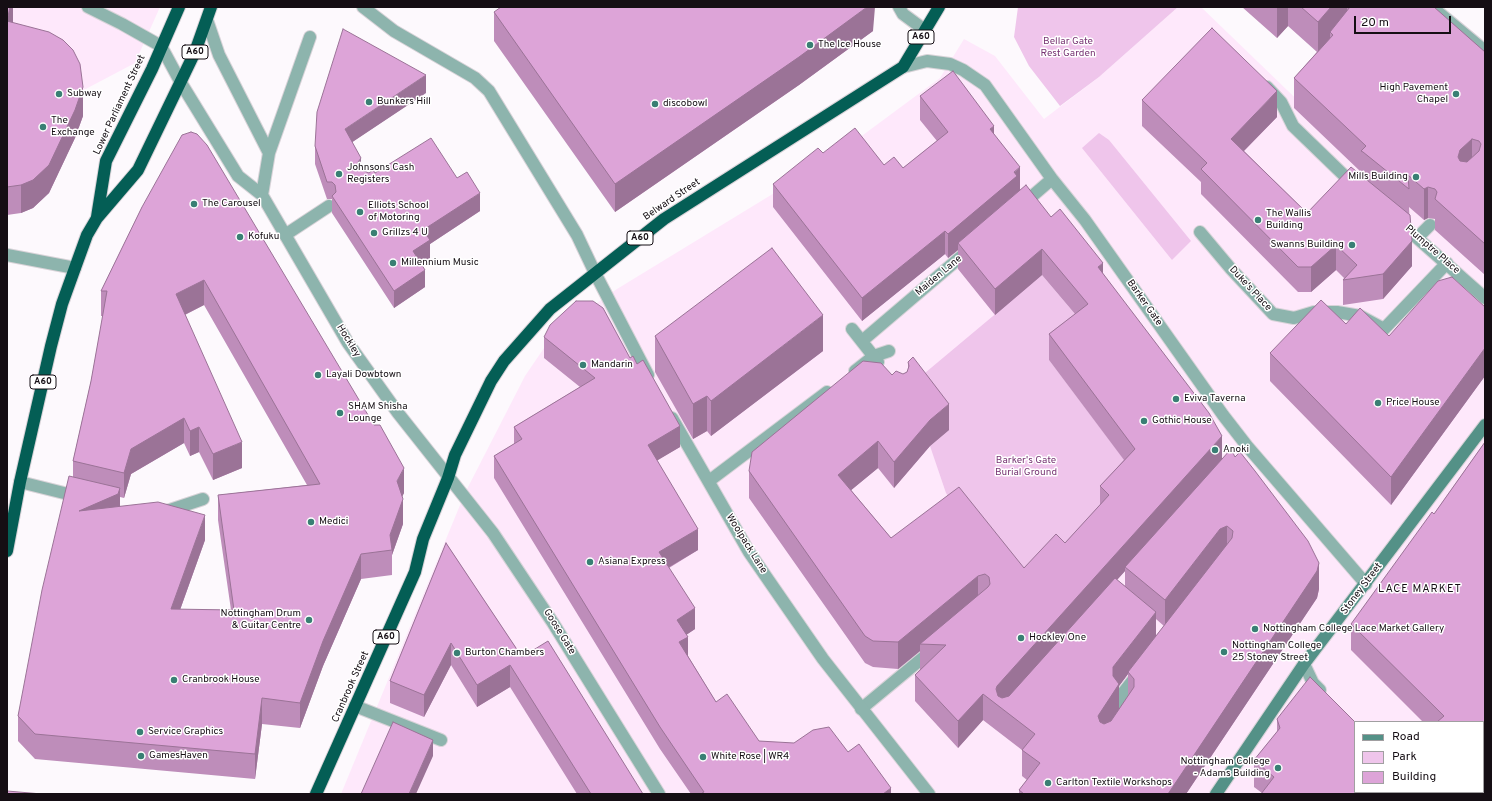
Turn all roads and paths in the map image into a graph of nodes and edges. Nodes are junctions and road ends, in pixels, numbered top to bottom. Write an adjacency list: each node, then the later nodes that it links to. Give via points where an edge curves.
1 (88, 7): 11 (street)
2 (178, 7): 11 (highway, Lower Parliament Street / A60)
3 (211, 7): 8 (highway, Lower Parliament Street / A60)
4 (363, 7): 32 (street, via 394,31 475,78 489,91 577,235)
5 (899, 7): 9 (street, via 903,14)
6 (939, 7): 9 (highway, A60)
7 (1432, 7): 12 (street)
8 (207, 20): 15 (highway, Lower Parliament Street / A60); 16 (street, via 219,55)
9 (926, 31): 13 (highway, A60)
10 (310, 37): 16 (street)
11 (161, 46): 15 (street, Hockley); 23 (highway, Lower Parliament Street / A60, via 106,161)
12 (1485, 51)
13 (903, 67): 17 (street, Barker Gate, via 927,61 950,64 985,85); 32 (highway, Belward Street / A60, via 664,218)
14 (1260, 80): 18 (street, via 1281,102 1293,126)
15 (181, 83): 19 (street, Hockley, via 238,176); 23 (highway, Lower Parliament Street / A60, via 138,170)
16 (269, 153): 19 (street)
17 (1052, 179): 21 (street); 42 (street, Barker Gate, via 1085,220)
18 (1361, 191)
19 (262, 195): 26 (street, Hockley)
20 (329, 206): 26 (street)
21 (1013, 213)
22 (1388, 213): 27 (street, Plumptre Place)
23 (97, 218): 31 (highway, Lower Parliament Street / A60)
24 (1430, 225): 27 (street)
25 (1200, 232): 30 (street, Duke's Place, via 1273,314 1294,318 1314,312 1337,312 1360,316 1384,329)
26 (285, 235): 44 (street, Hockley, via 348,343)
27 (1418, 237): 30 (street, Plumptre Place)
28 (976, 243): 35 (street, Maiden Lane)
29 (7, 254): 31 (street)
30 (1447, 263): 33 (street, Plumptre Place)
31 (75, 268): 46 (highway, Lower Parliament Street / A60, via 51,346)
32 (595, 273): 39 (street); 44 (highway, Belward Street / A60, via 550,309 504,361 491,381 455,455)
33 (1485, 298)
34 (852, 329): 35 (street)
35 (862, 341): 37 (street)
36 (889, 351): 37 (street)
37 (874, 356): 38 (street); 45 (street)
38 (883, 368)
39 (652, 382)
40 (667, 409): 45 (street, Woolpack Lane)
41 (1485, 425): 51 (street, Stoney Street)
42 (1247, 446): 43 (street); 51 (street, Barker Gate)
43 (1237, 458)
44 (448, 478): 56 (highway, Cranbrook Street / A60, via 423,539 415,572); 61 (street, Goose Gate, via 493,534 553,623)
45 (709, 481): 57 (street, Woolpack Lane, via 749,552 823,660)
46 (20, 482): 47 (street); 50 (highway, Lower Parliament Street / A60)
47 (90, 499)
48 (203, 499): 49 (street, via 159,514)
49 (152, 512)
50 (7, 551)
51 (1366, 584): 54 (street, Stoney Street)
52 (941, 644): 57 (street)
53 (1147, 661): 58 (street, via 1120,698 1128,710)
54 (1304, 664): 55 (street, via 1313,683); 63 (street, Stoney Street)
55 (1329, 698)
56 (355, 706): 59 (street); 60 (highway, Cranbrook Street / A60)
57 (861, 709): 62 (street, Woolpack Lane)
58 (1118, 723)
59 (441, 740)
60 (316, 794)
61 (659, 794)
62 (929, 794)
63 (1216, 794)

